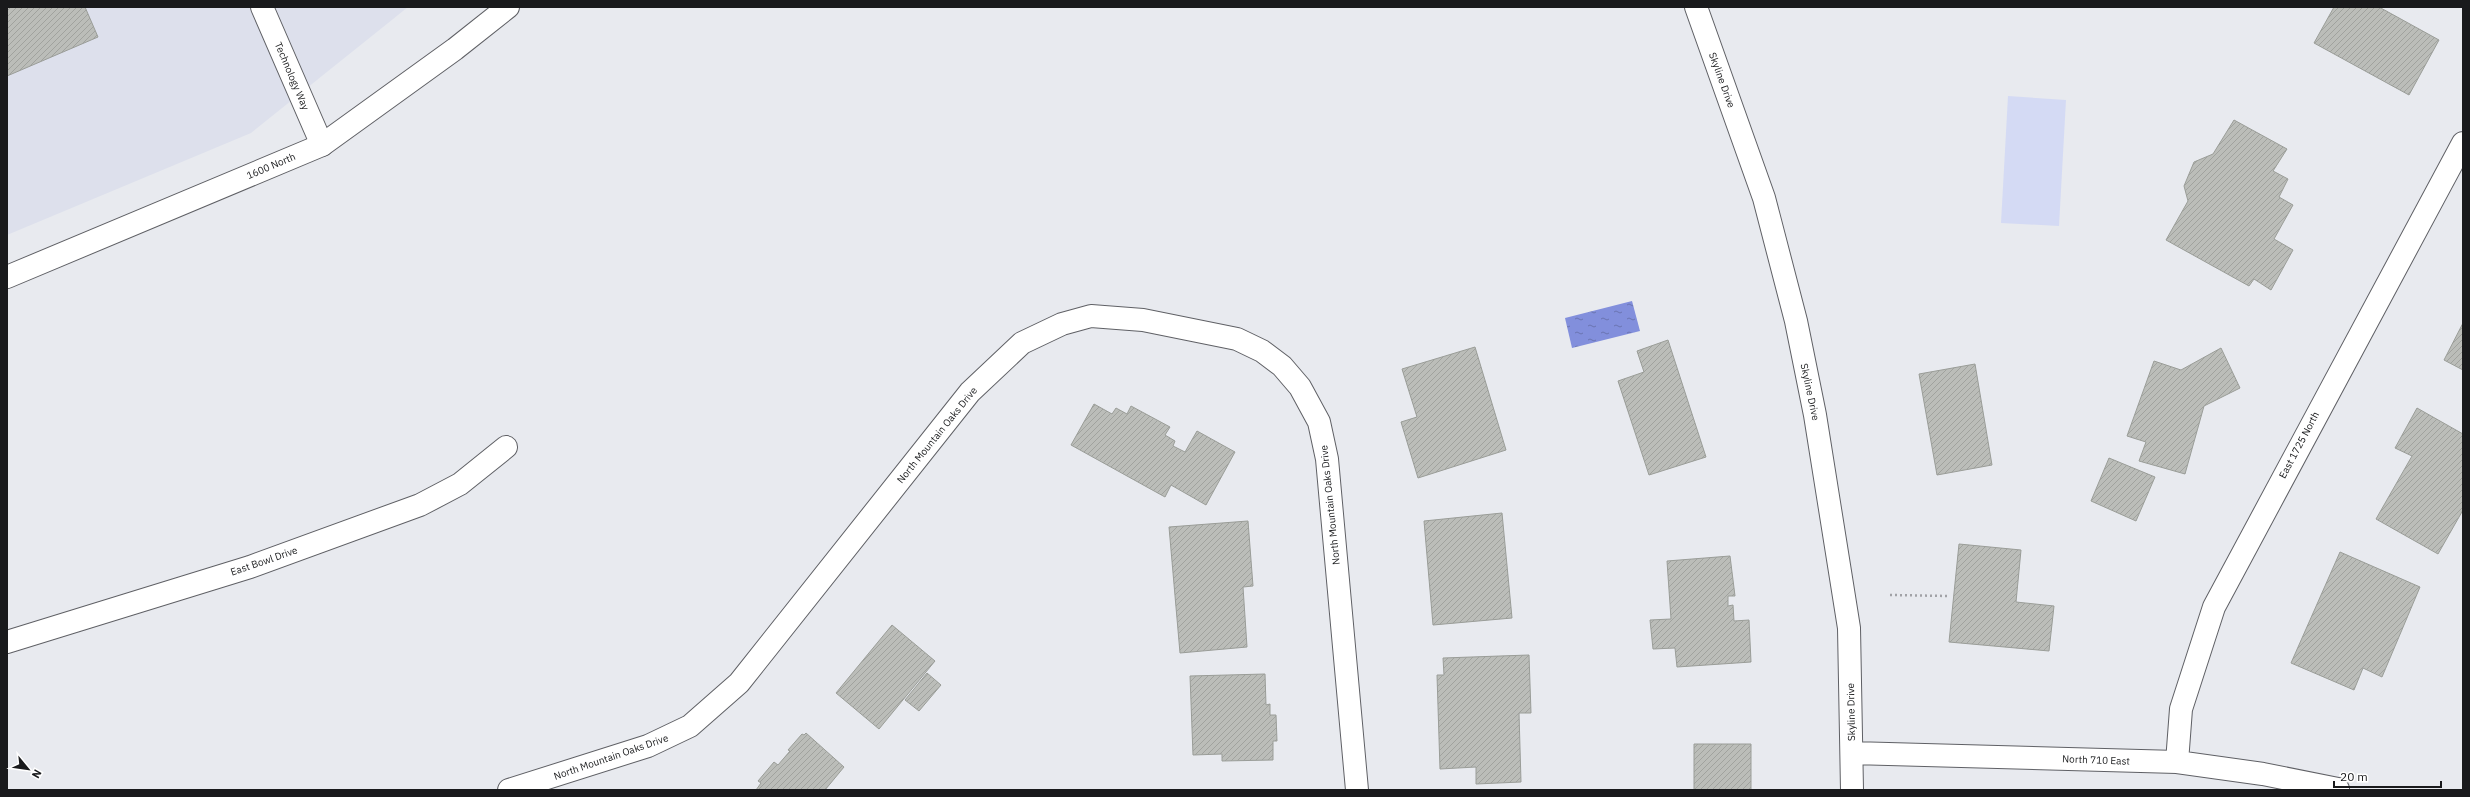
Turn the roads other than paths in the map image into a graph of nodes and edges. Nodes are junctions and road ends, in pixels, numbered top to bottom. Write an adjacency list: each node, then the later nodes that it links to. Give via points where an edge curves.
1 (262, 7): 5 (street, Technology Way)
2 (508, 7): 5 (street, 1600 North, via 455,49)
3 (1696, 7): 9 (street, Skyline Drive, via 1764,198 1796,321 1815,415 1849,628)
4 (2463, 144): 10 (street, East 1725 North, via 2214,607 2181,709)
5 (322, 145): 6 (street, 1600 North)
6 (7, 277)
7 (506, 447): 8 (street, East Bowl Drive, via 460,484 420,505 250,567)
8 (7, 642)
9 (1852, 753): 10 (street, North 710 East); 14 (street, Skyline Drive)
10 (2177, 762): 11 (street, North 710 East, via 2263,774)
11 (2338, 789)
12 (509, 790): 13 (street, North Mountain Oaks Drive, via 641,748 690,726 739,683 970,392 1022,343 1062,324 1091,316 1143,320 1237,339 1272,358 1300,387 1319,422 1327,459)
13 (1357, 790)
14 (1852, 790)

